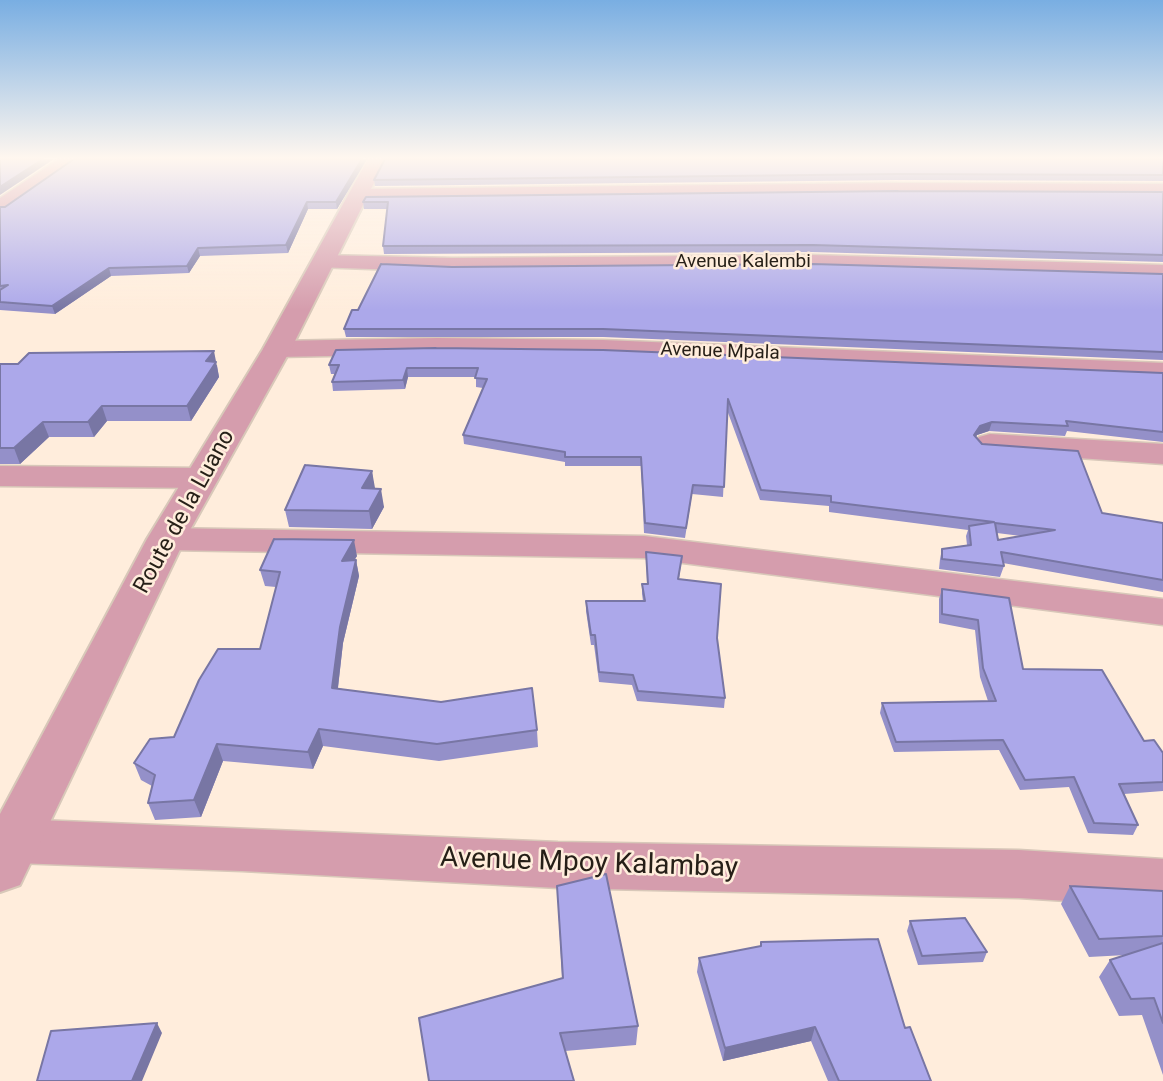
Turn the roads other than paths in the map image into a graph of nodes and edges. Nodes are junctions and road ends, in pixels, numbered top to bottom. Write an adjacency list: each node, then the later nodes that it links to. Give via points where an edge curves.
1 (352, 209): 2 (street, Route de la Luano)
2 (323, 262): 3 (street, Avenue Kalembi, via 812,262); 4 (street, Route de la Luano)
3 (1163, 272)
4 (277, 349): 5 (street, Avenue Mpala, via 589,348); 9 (street, Route de la Luano)
5 (1163, 371)
6 (990, 444): 7 (street)
7 (1163, 454)
8 (0, 476): 9 (street)
9 (202, 478): 10 (street, Route de la Luano)
10 (166, 539): 11 (street, via 644,547); 12 (street, Route de la Luano)
11 (1163, 612)
12 (7, 854): 13 (street, Avenue Mpoy Kalambay, via 242,849 558,865 1019,874)
13 (1163, 883)

